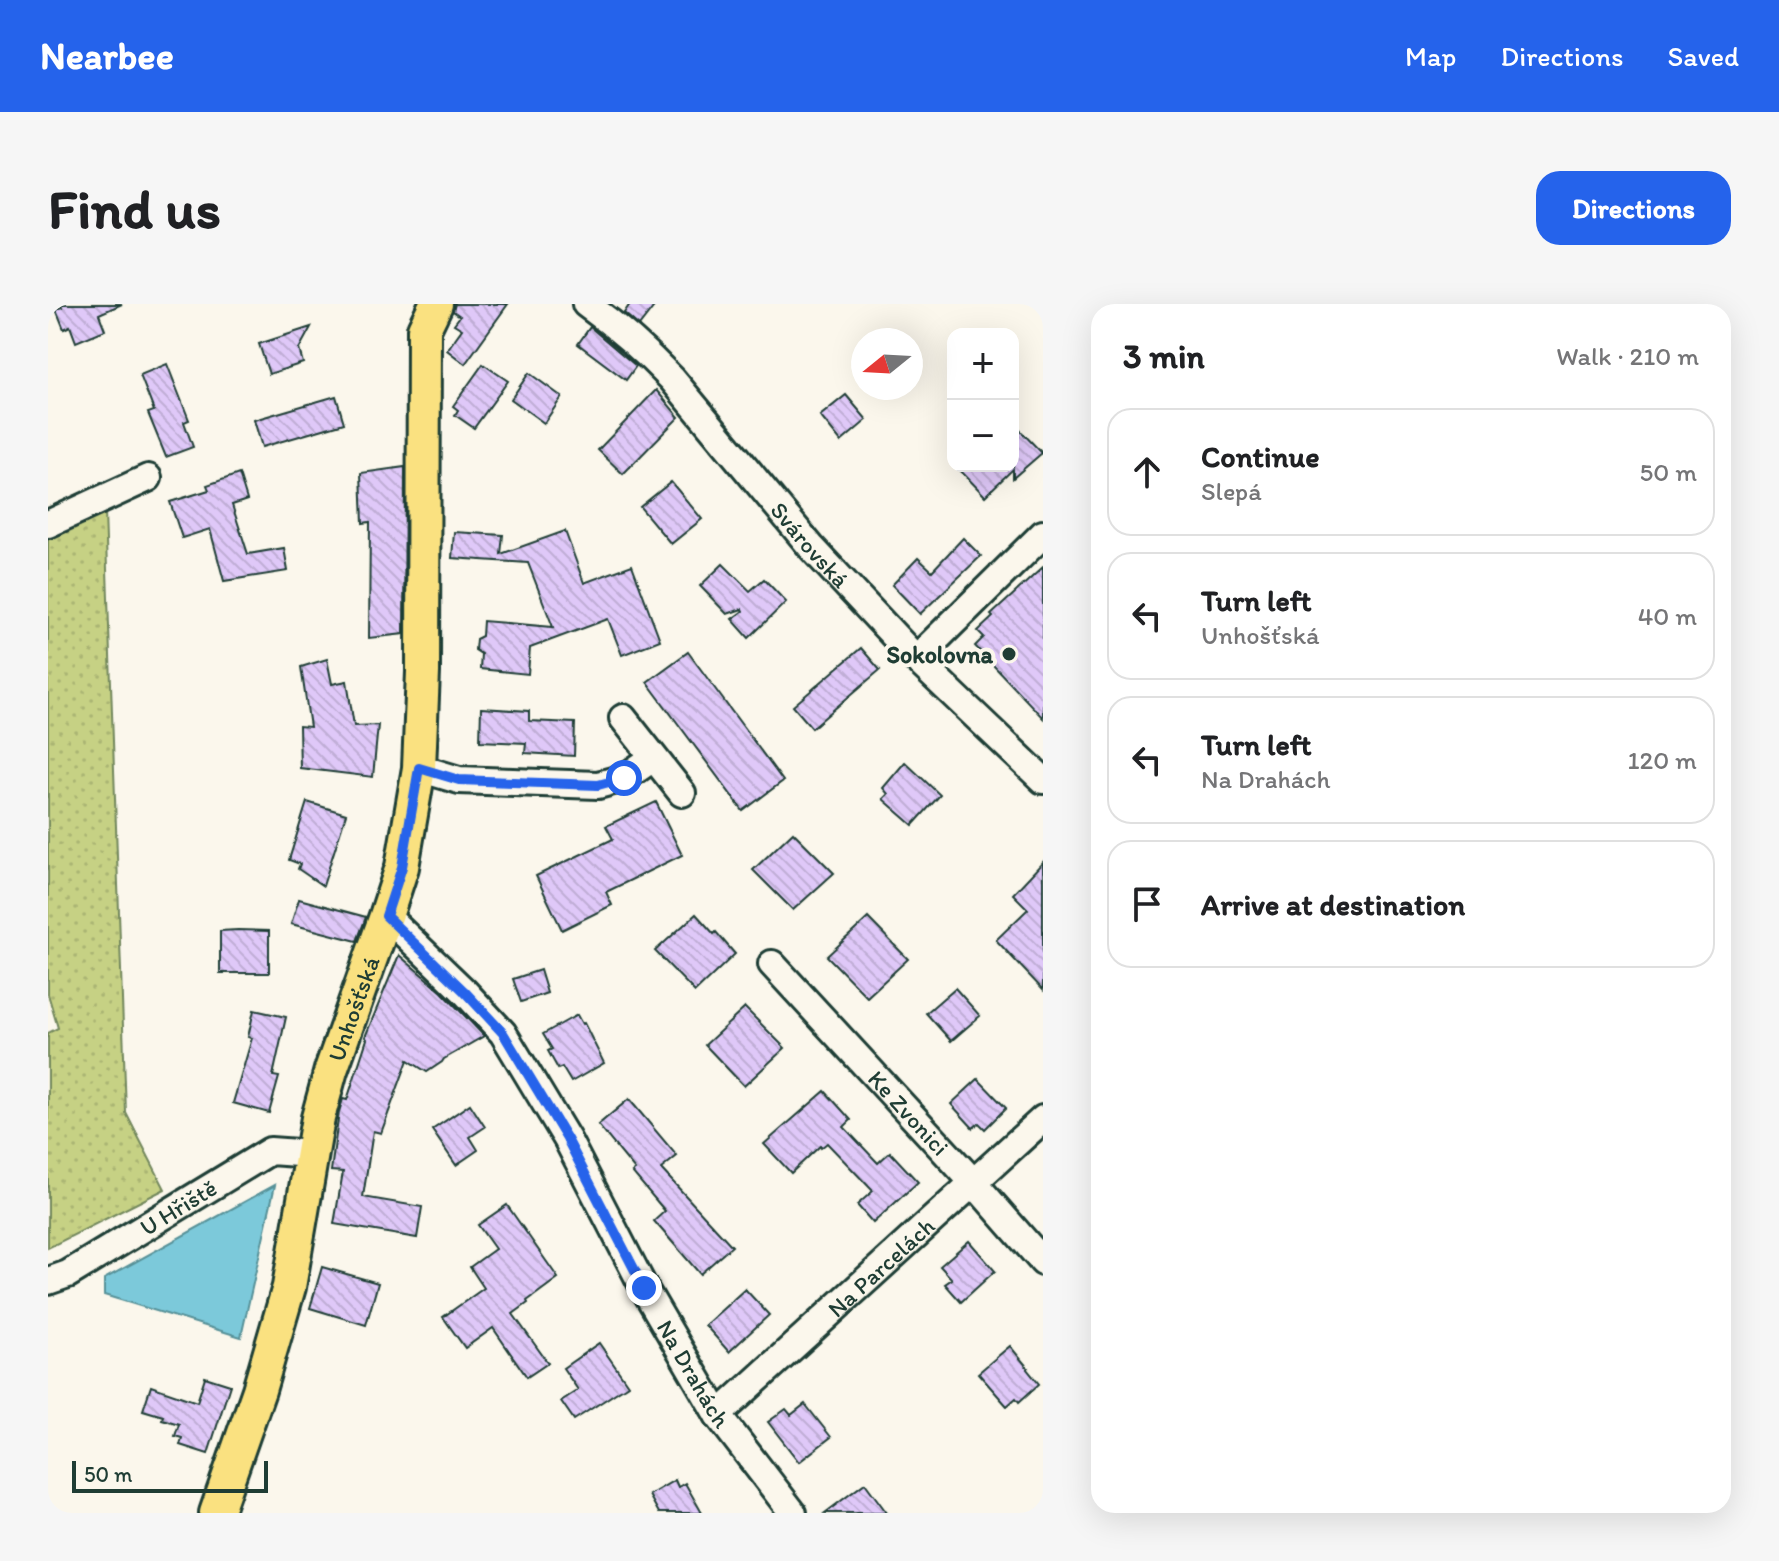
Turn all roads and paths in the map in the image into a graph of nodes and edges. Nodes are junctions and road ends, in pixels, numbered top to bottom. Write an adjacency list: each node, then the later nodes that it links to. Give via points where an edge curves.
1 (436, 304): 9 (main road, Unhošťská, via 424,329)
2 (586, 304): 6 (street, Svárovská, via 635,341 672,379 812,548)
3 (148, 478): 4 (street)
4 (48, 524)
5 (1043, 534): 6 (street)
6 (916, 659): 10 (street, Svárovská)
7 (623, 718): 8 (street)
8 (653, 758): 9 (street, via 624,778 598,785 459,780); 11 (street)
9 (419, 768): 12 (main road, Unhošťská, via 402,867)
10 (1043, 780)
11 (682, 793)
12 (386, 916): 15 (main road, Unhošťská, via 331,1070); 19 (street, Na Drahách, via 503,1033)
13 (772, 964): 16 (street, Ke Zvonici)
14 (1043, 1119): 16 (street, Na Parcelách)
15 (312, 1154): 18 (street, U Hřiště, via 270,1151 68,1274); 20 (main road, Unhošťská, via 289,1287)
16 (974, 1183): 17 (street, Ke Zvonici); 19 (street, Na Parcelách)
17 (1043, 1262)
18 (48, 1281)
19 (718, 1415): 21 (street, Na Drahách)
20 (216, 1513)
21 (793, 1513)

